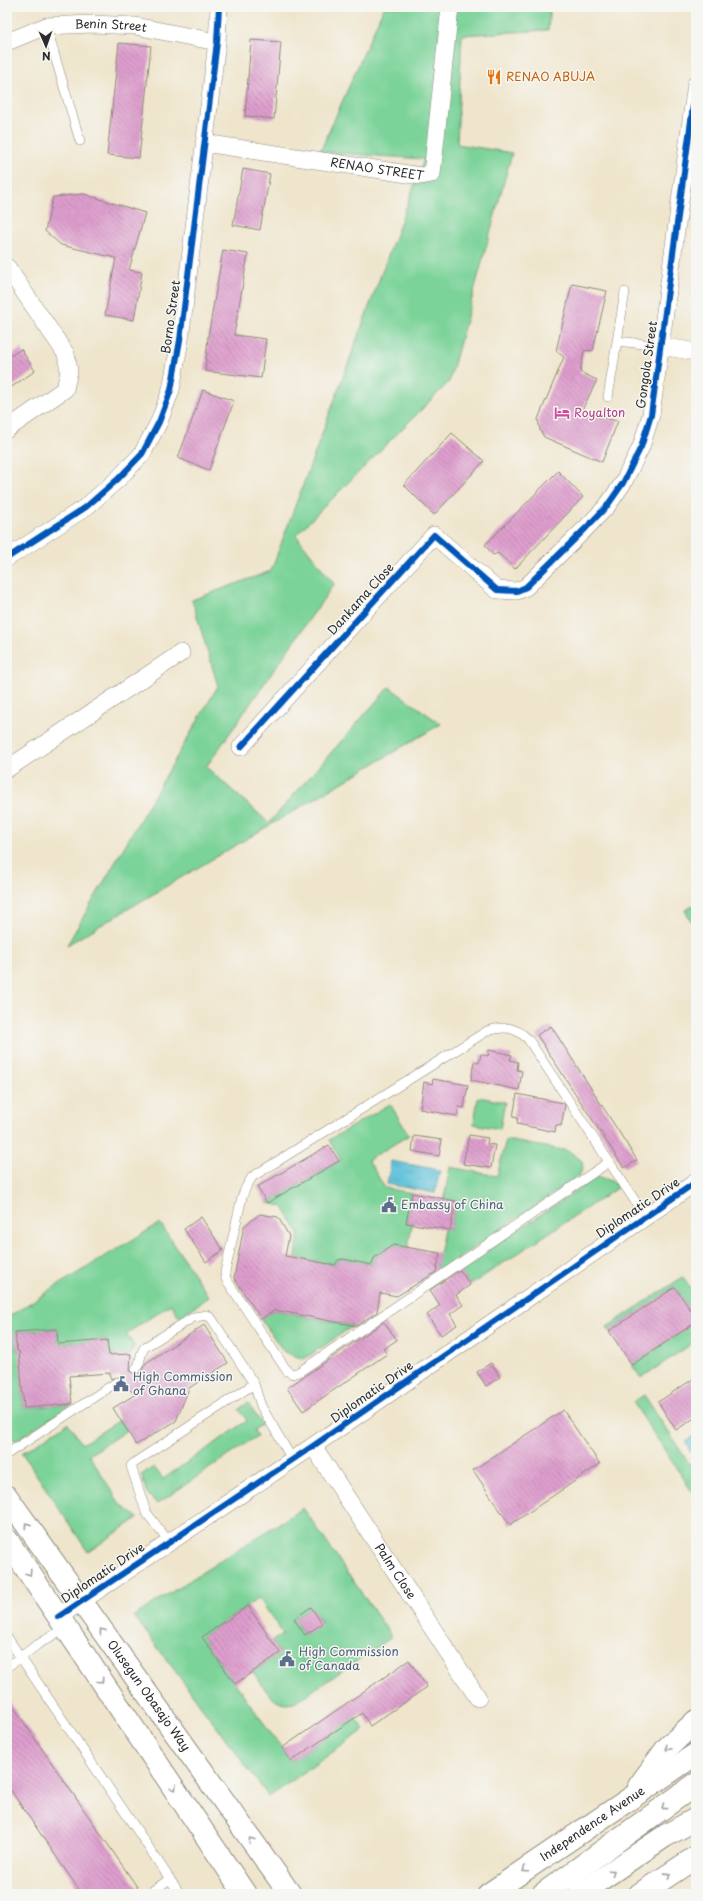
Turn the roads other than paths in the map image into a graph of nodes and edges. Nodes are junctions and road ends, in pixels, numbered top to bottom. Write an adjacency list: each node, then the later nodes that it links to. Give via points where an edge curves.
1 (219, 7): 5 (street, Borno Street)
2 (450, 7): 9 (street, RENAO STREET, via 432,174 421,176)
3 (46, 26): 4 (street, Benin Street); 5 (street, Benin Street, via 135,26); 8 (lane)
4 (7, 42)
5 (217, 42): 9 (street, Borno Street)
6 (696, 84): 7 (street, Gongola Street)
7 (693, 130): 13 (street, Gongola Street)
8 (80, 141)
9 (204, 143): 17 (street, Borno Street, via 180,340 171,390 158,422 142,454 118,480 86,507)
10 (7, 267): 16 (street, via 66,354 69,371 65,389)
11 (625, 292): 12 (lane)
12 (617, 341): 13 (lane); 15 (lane)
13 (661, 346): 14 (street); 18 (street, Gongola Street, via 651,415 641,447 623,483 607,506 533,581 517,591)
14 (696, 352)
15 (608, 397)
16 (7, 429)
17 (7, 558)
18 (507, 592): 20 (street, Dankama Close, via 497,590 434,535)
19 (182, 653): 21 (street)
20 (241, 747)
21 (7, 769)
22 (609, 1162): 22 (lane, via 528,1039 519,1030 509,1028 487,1031 252,1177 242,1197 225,1272 226,1279 287,1371 293,1374); 24 (lane)
23 (696, 1182): 24 (street, Diplomatic Drive)
24 (645, 1216): 28 (street, Diplomatic Drive)
25 (136, 1369): 27 (lane, via 145,1347 194,1317 207,1315)
26 (117, 1382): 29 (lane)
27 (254, 1384): 30 (lane, via 260,1406); 32 (lane, via 131,1466 146,1512)
28 (312, 1446): 30 (street, Diplomatic Drive); 39 (street, Palm Close)
29 (7, 1454)
30 (292, 1459): 32 (street, Diplomatic Drive)
31 (7, 1497): 34 (main road, Olusegun Obasajo Way, one-way to 31)
32 (169, 1542): 34 (street, Diplomatic Drive)
33 (9, 1548): 35 (main road, one-way to 35)
34 (81, 1602): 35 (street, Diplomatic Drive); 46 (main road, Olusegun Obasajo Way, one-way to 34)
35 (62, 1623): 37 (lane); 48 (main road, one-way to 48)
36 (7, 1636): 37 (lane)
37 (21, 1657): 38 (lane); 47 (lane)
38 (7, 1667)
39 (478, 1698)
40 (696, 1721): 43 (main road, one-way to 43, via 667,1748)
41 (696, 1754): 43 (main road, Independence Avenue)
42 (696, 1784): 53 (main road, one-way to 53)
43 (628, 1800): 52 (main road, Independence Avenue, one-way to 52)
44 (696, 1819): 54 (main road, one-way to 44, via 665,1836)
45 (696, 1857): 55 (main road, one-way to 45)
46 (269, 1865): 48 (main road); 51 (main road, Olusegun Obasajo Way)
47 (170, 1879): 49 (lane); 50 (lane)
48 (242, 1889)
49 (148, 1894)
50 (180, 1894)
51 (290, 1894)
52 (489, 1894)
53 (543, 1894)
54 (579, 1894)
55 (640, 1894)

